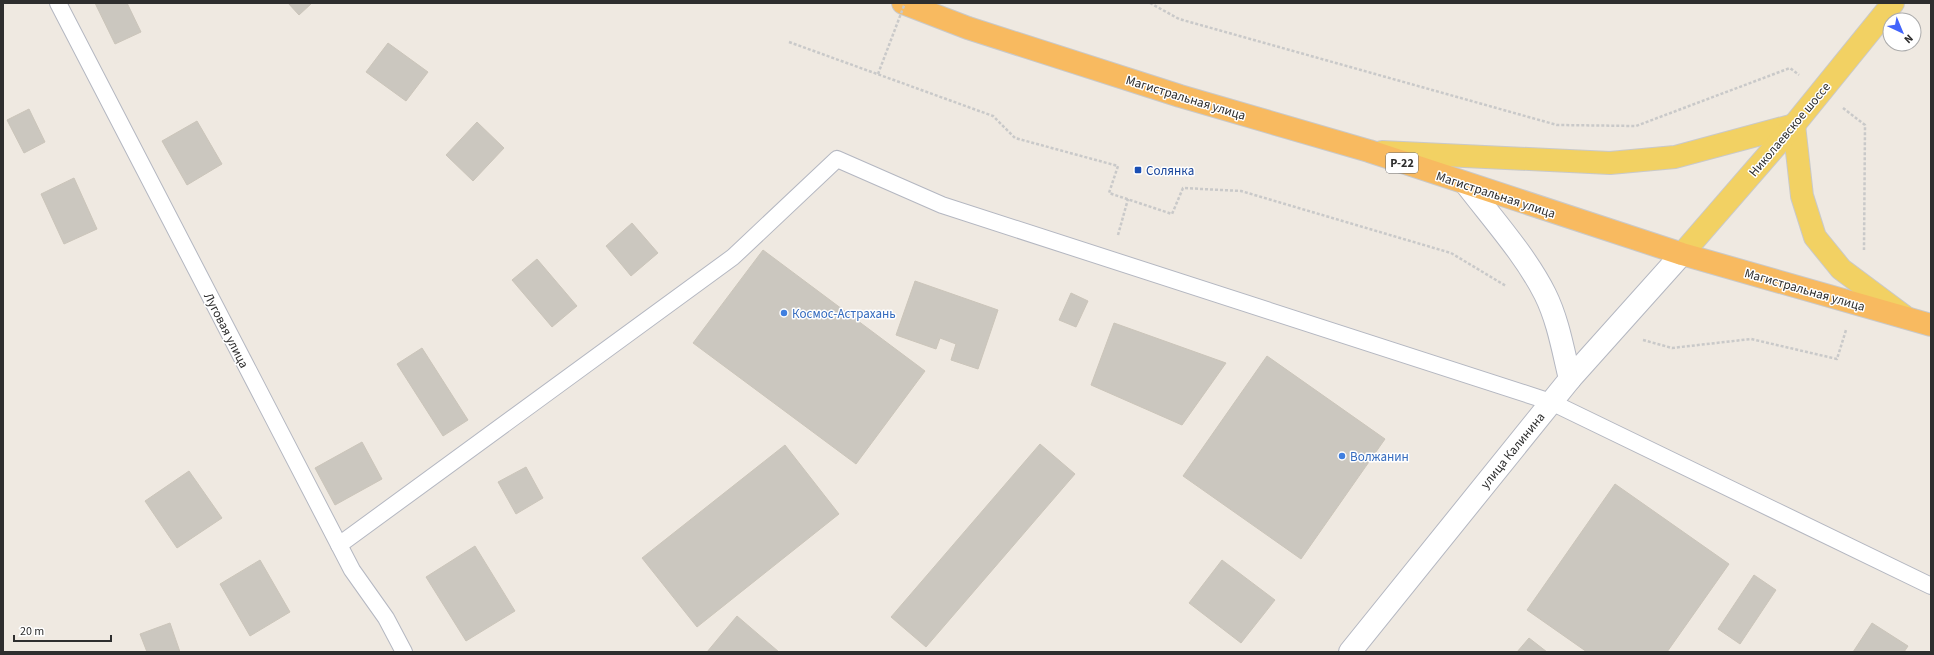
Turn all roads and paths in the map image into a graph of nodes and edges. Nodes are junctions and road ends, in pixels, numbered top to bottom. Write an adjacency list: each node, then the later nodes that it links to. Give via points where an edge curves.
1 (58, 3): 21 (lane, Луговая улица)
2 (904, 3): 7 (path, bridge); 10 (highway, Магистральная улица / Р-22, via 968,28 1180,96)
3 (1150, 3): 6 (path, via 1179,19 1557,125 1636,126)
4 (1893, 3): 8 (main road, Николаевское шоссе)
5 (788, 42): 7 (path)
6 (1790, 68)
7 (878, 74): 12 (path, via 993,116 1015,138 1118,166 1109,193)
8 (1794, 125): 10 (main road, via 1676,157 1610,163); 13 (main road, Николаевское шоссе); 15 (main road, via 1802,196 1815,237)
9 (1865, 125): 15 (path, via 1864,272)
10 (1369, 151): 11 (highway, Магистральная улица / Р-22)
11 (1466, 184): 13 (highway, Магистральная улица / Р-22); 16 (street, via 1518,251 1545,293)
12 (1128, 199): 14 (path); 16 (path, via 1172,214 1182,188 1241,191 1451,253 1506,286)
13 (1682, 254): 15 (highway, Магистральная улица / Р-22); 18 (street, улица Калинина)
14 (1111, 259): 20 (lane); 21 (lane, via 942,205 837,158 733,257)
15 (1857, 293): 17 (highway, Магистральная улица / Р-22, via 1904,316); 18 (path, via 1837,358 1751,339 1672,348)
16 (1548, 303): 19 (street, via 1557,325)
17 (1931, 325)
18 (1614, 329): 19 (street, улица Калинина)
19 (1570, 379): 20 (street, улица Калинина)
20 (1551, 402): 22 (lane); 24 (street, улица Калинина)
21 (339, 545): 23 (lane, Луговая улица, via 352,570 386,618)
22 (1931, 586)
23 (404, 652)
24 (1350, 652)

